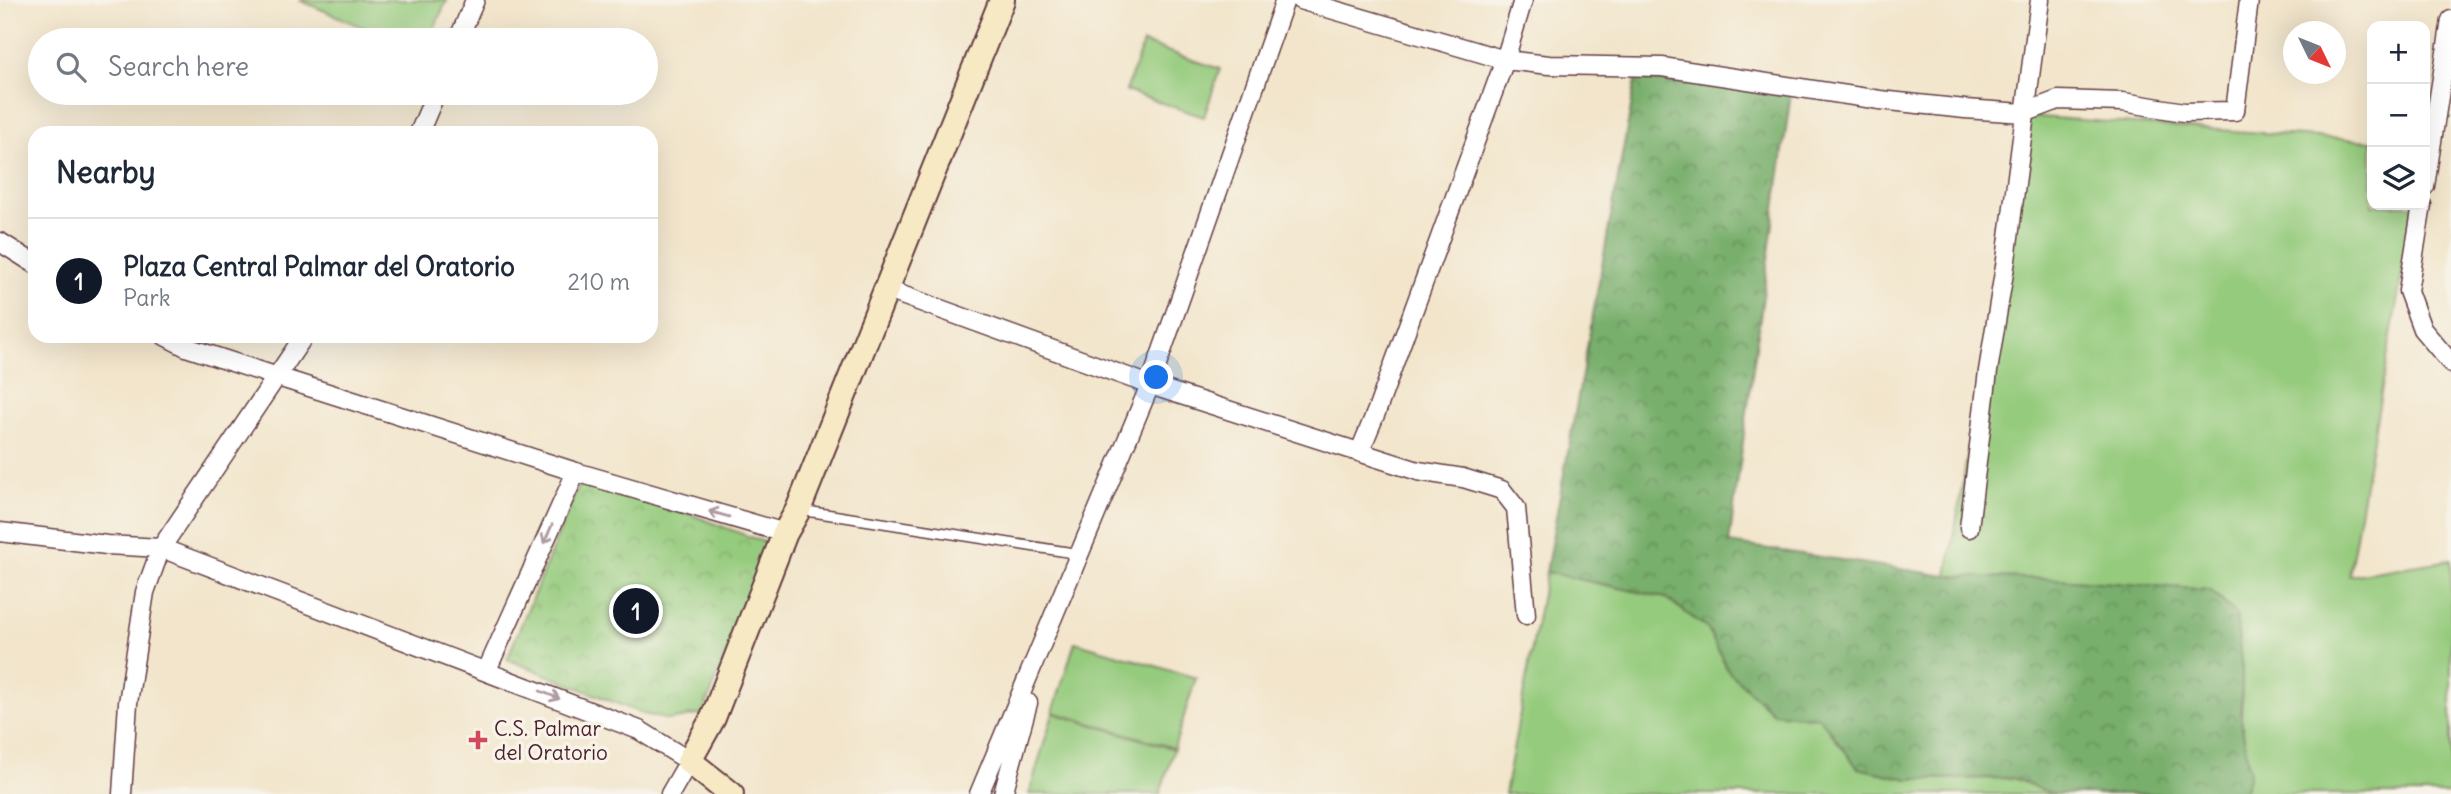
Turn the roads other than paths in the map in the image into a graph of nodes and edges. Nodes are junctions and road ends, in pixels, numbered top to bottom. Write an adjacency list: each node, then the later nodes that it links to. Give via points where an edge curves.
1 (475, 0): 9 (street)
2 (1002, 0): 18 (main road)
3 (1285, 0): 23 (street)
4 (1300, 0): 10 (street)
5 (1523, 0): 10 (street)
6 (2040, 0): 12 (street)
7 (2249, 0): 12 (street, via 2235,111 2184,112 2123,102 2059,100)
8 (2451, 20): 14 (street)
9 (463, 28)
10 (1505, 60): 12 (street, via 1662,67 1880,100); 24 (street)
11 (431, 105): 13 (street)
12 (2024, 113): 27 (street)
13 (422, 126)
14 (2430, 155)
15 (2421, 210): 21 (street, via 2409,291 2422,329)
16 (0, 242): 17 (street)
17 (28, 260)
18 (886, 289): 23 (street); 26 (main road)
19 (178, 343): 22 (street)
20 (300, 343): 22 (street)
21 (2451, 363)
22 (278, 377): 25 (street); 30 (street)
23 (1150, 385): 24 (street); 31 (street)
24 (1360, 451): 32 (street, via 1418,471 1502,490 1516,508)
25 (576, 472): 29 (street, one-way to 25); 34 (street, one-way to 34)
26 (798, 510): 29 (main road); 31 (lane)
27 (1969, 528)
28 (0, 532): 30 (street)
29 (785, 533): 35 (main road, via 713,718)
30 (161, 548): 34 (street); 36 (street, via 145,592 128,703)
31 (1080, 554): 33 (street)
32 (1526, 615)
33 (1046, 634): 39 (street); 40 (street)
34 (487, 670): 35 (street, one-way to 35, via 639,730)
35 (690, 761): 37 (street); 38 (main road)
36 (122, 794)
37 (670, 794)
38 (731, 794)
39 (979, 794)
40 (1003, 794)

